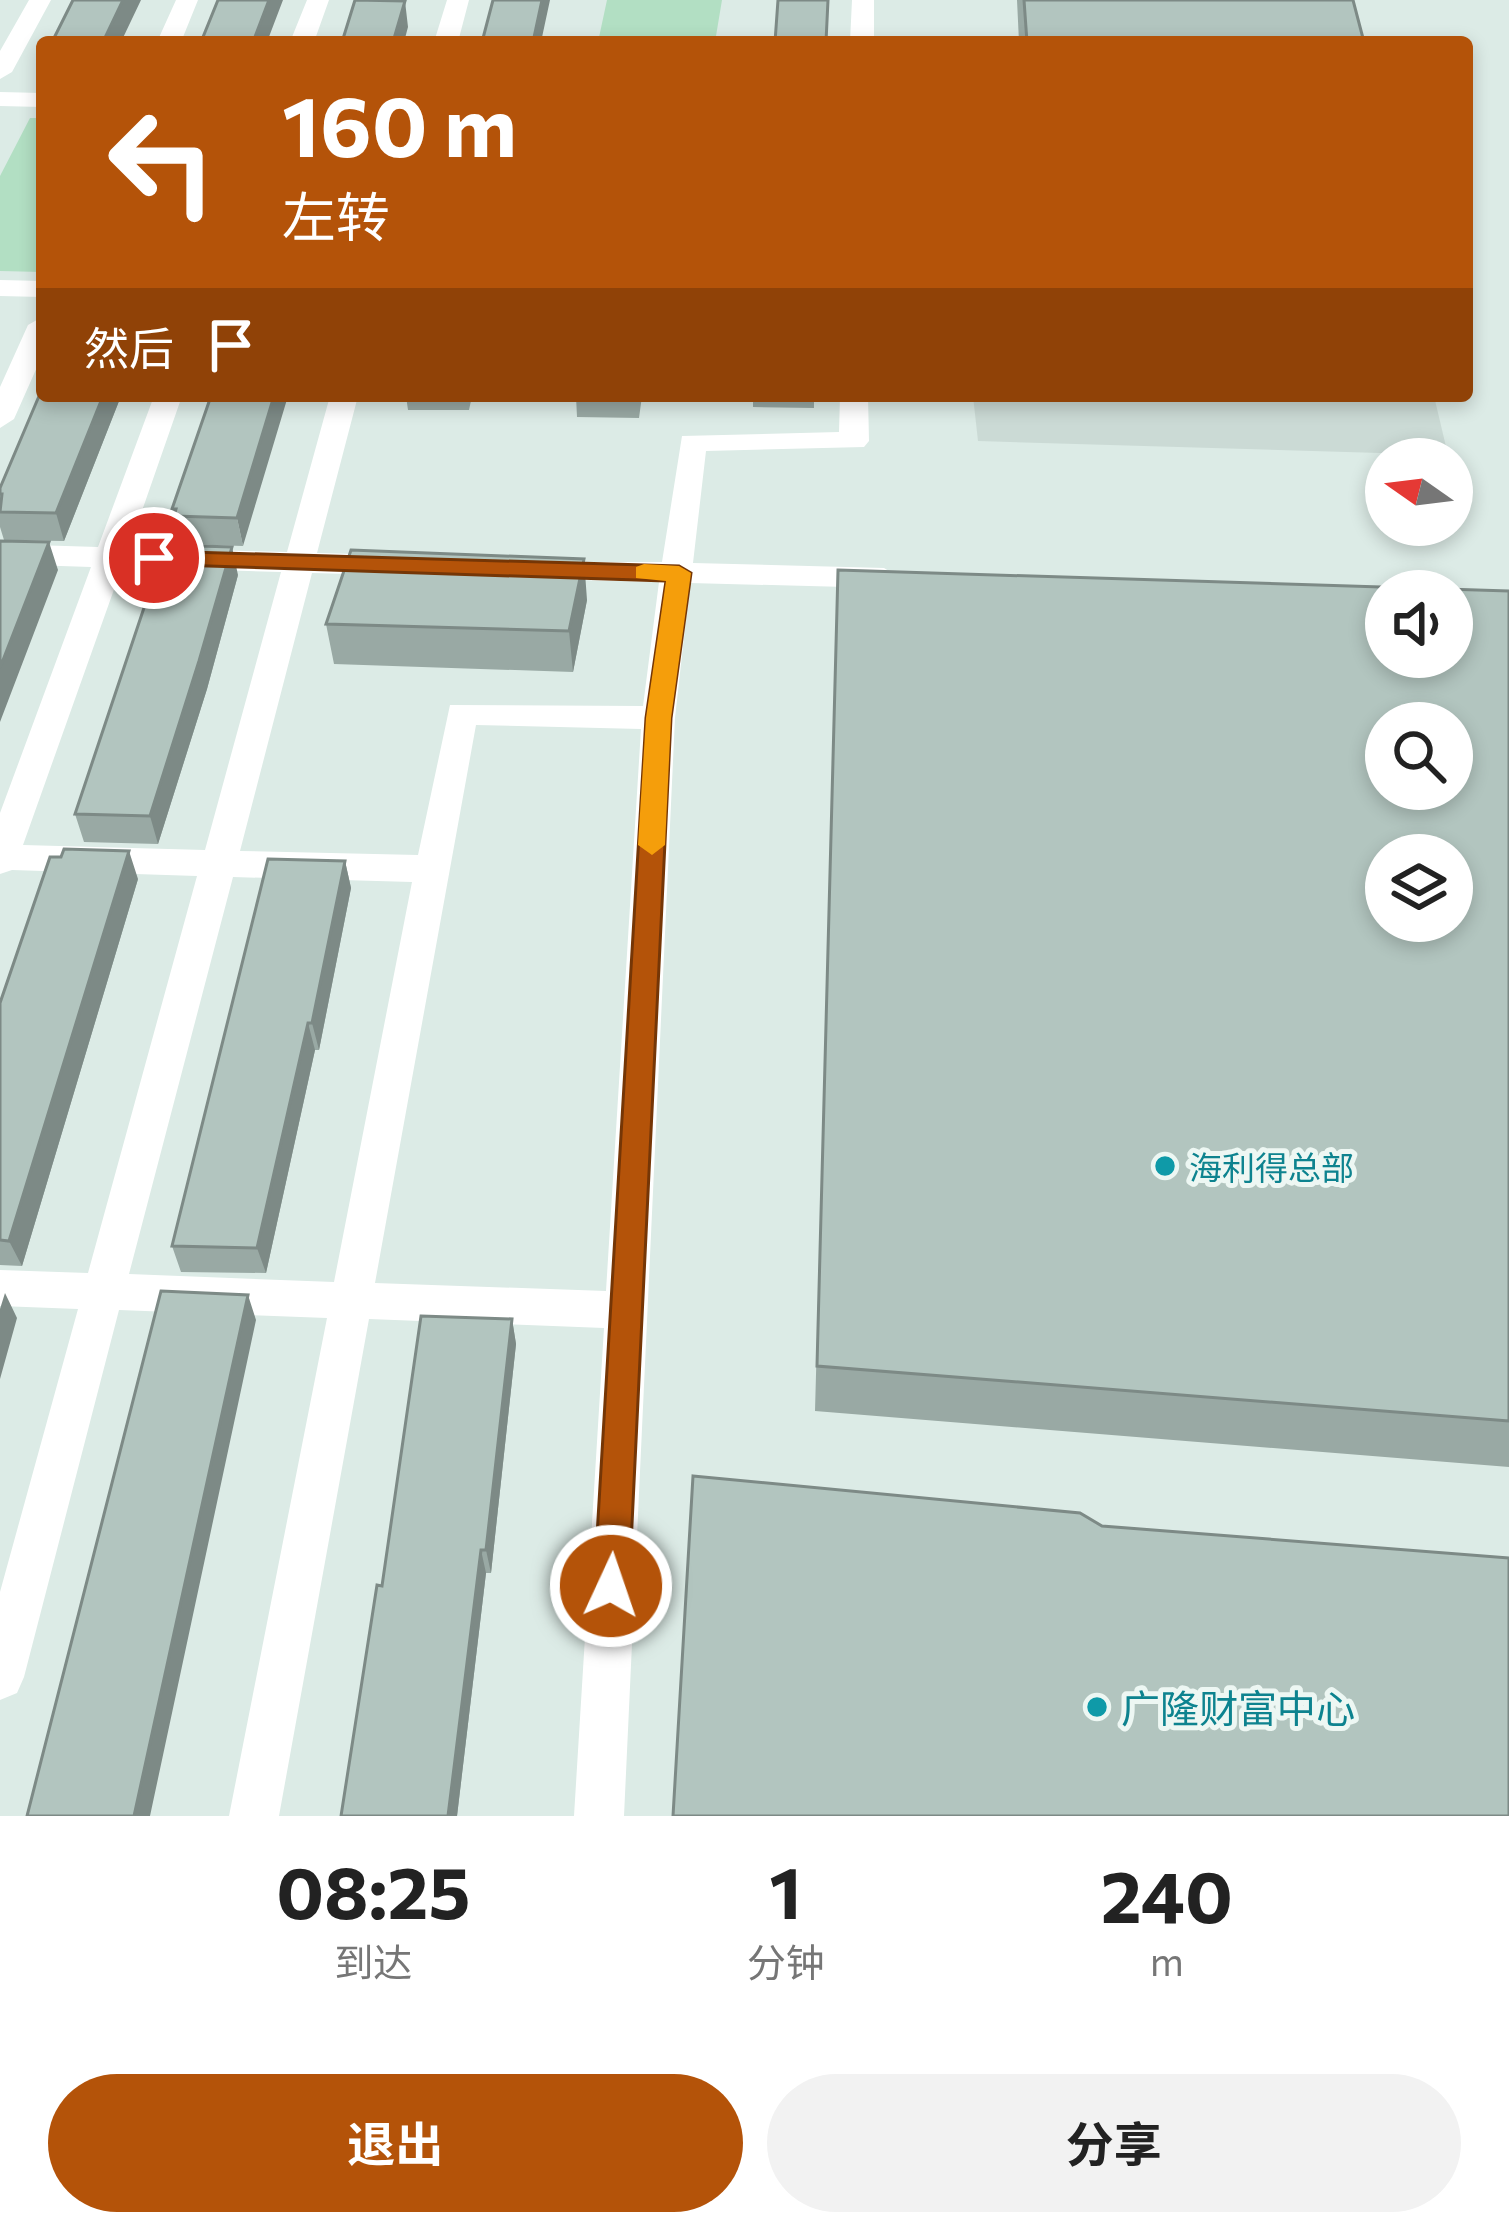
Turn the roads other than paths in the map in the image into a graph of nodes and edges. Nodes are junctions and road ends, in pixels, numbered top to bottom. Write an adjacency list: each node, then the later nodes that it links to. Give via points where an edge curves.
1 (40, 0): 10 (street)
2 (187, 0): 6 (street)
3 (318, 0): 7 (street)
4 (458, 0): 8 (street)
5 (862, 0): 9 (street)
6 (172, 36)
7 (304, 36)
8 (448, 36)
9 (862, 36)
10 (0, 72)
11 (0, 99): 12 (street)
12 (36, 100)
13 (0, 288): 14 (street)
14 (36, 289)
15 (36, 338): 19 (street)
16 (166, 402): 21 (street)
17 (342, 402): 22 (street)
18 (854, 402): 25 (street, via 854,441 692,442)
19 (0, 419)
20 (0, 554): 21 (street)
21 (107, 557): 22 (street); 28 (street)
22 (297, 562): 23 (street); 29 (street)
23 (416, 566)
24 (512, 568): 25 (street)
25 (679, 573): 26 (street); 27 (street)
26 (915, 579)
27 (658, 718): 30 (street, via 462,713); 34 (street)
28 (0, 858): 29 (street)
29 (217, 863): 30 (street); 32 (street)
30 (434, 869): 33 (street)
31 (0, 1288): 32 (street)
32 (103, 1292): 33 (street); 35 (street)
33 (352, 1301): 34 (street); 36 (street)
34 (626, 1310): 37 (street)
35 (0, 1676)
36 (254, 1816)
37 (599, 1816)

